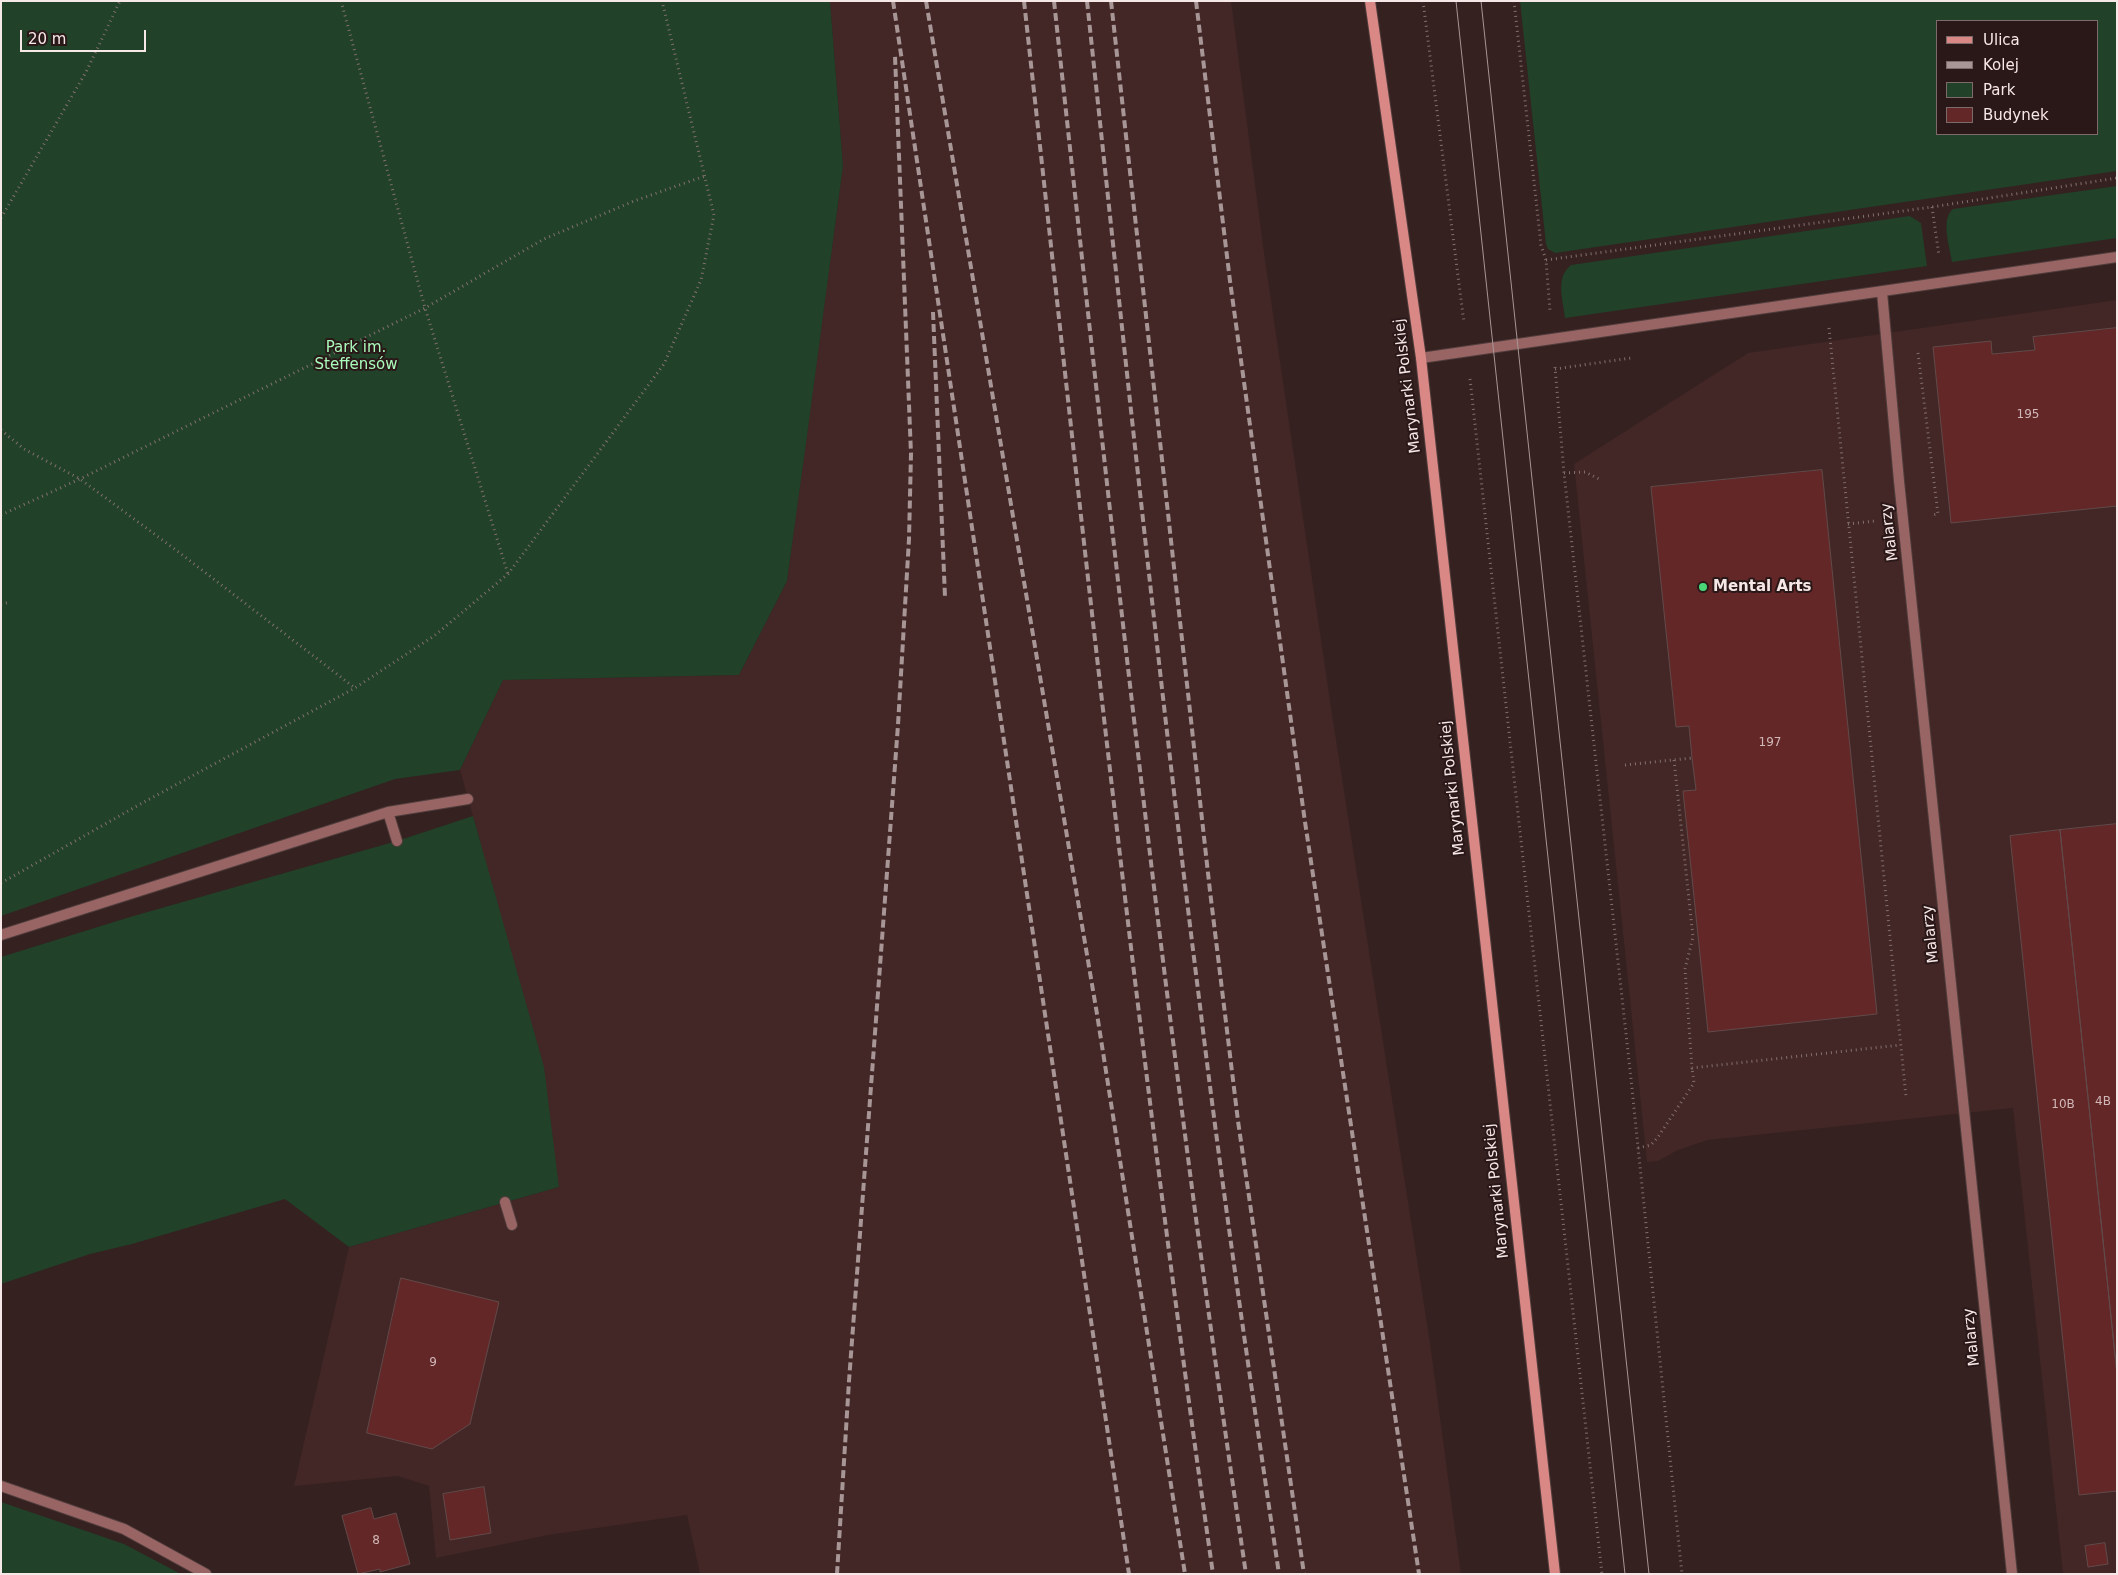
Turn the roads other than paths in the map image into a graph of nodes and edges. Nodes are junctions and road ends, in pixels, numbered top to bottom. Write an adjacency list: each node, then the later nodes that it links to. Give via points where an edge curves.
1 (1370, 1): 4 (main road, Marynarki Polskiej)
2 (2117, 258): 3 (street)
3 (1882, 292): 4 (street); 14 (street, Malarzy)
4 (1421, 358): 13 (main road, Marynarki Polskiej)
5 (468, 799): 6 (street)
6 (388, 812): 7 (street); 8 (street)
7 (396, 841)
8 (1, 935)
9 (505, 1202): 10 (street)
10 (512, 1225)
11 (1, 1486): 12 (street, via 124,1529)
12 (206, 1574)
13 (1555, 1574)
14 (2012, 1574)

